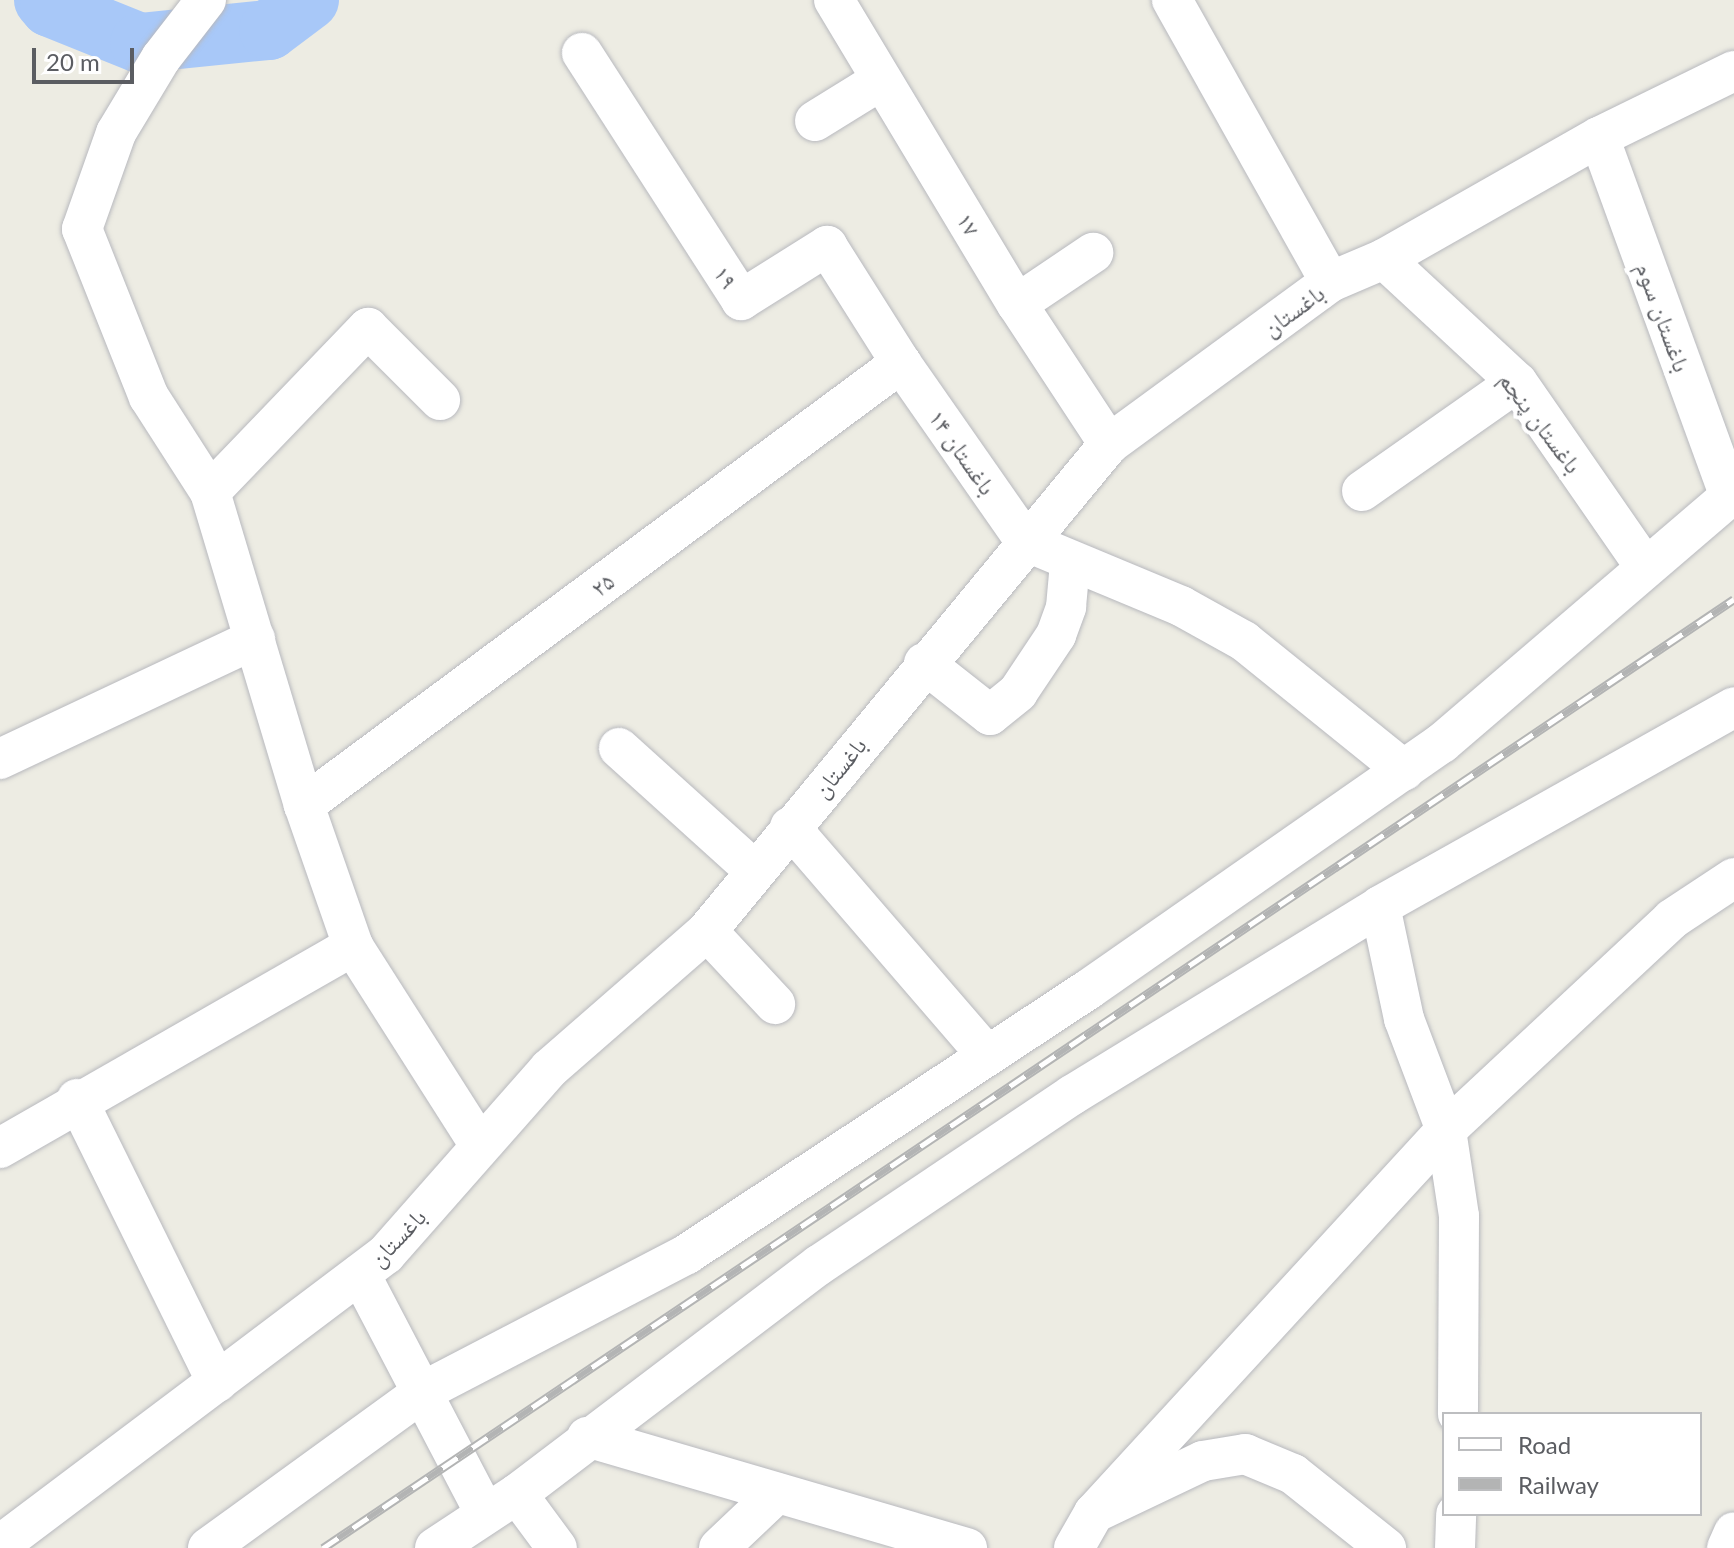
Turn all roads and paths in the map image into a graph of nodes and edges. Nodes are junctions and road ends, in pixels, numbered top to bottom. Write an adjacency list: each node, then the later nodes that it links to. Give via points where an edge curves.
1 (206, 0): 18 (street, via 161,58 116,133 82,229 149,397)
2 (834, 0): 6 (street, ۱۷)
3 (1172, 0): 11 (street)
4 (582, 53): 13 (street, ۱۹, via 741,300 827,246)
5 (1734, 71): 8 (street, باغستان)
6 (881, 80): 7 (street); 12 (street, ۱۷)
7 (815, 121)
8 (1599, 137): 10 (street, باغستان); 19 (street, باغستان سوم)
9 (1093, 253): 12 (street)
10 (1384, 259): 11 (street, باغستان); 14 (street, باغستان پنجم)
11 (1330, 282): 16 (street, باغستان)
12 (1017, 304): 16 (street, ۱۷)
13 (901, 363): 20 (street, باغستان ۱۴); 29 (street, ۲۵)
14 (1517, 382): 17 (street); 22 (street, باغستان پنجم)
15 (440, 400): 18 (street, via 368,328)
16 (1109, 444): 20 (street, باغستان)
17 (1362, 491)
18 (210, 492): 23 (street)
19 (1732, 494): 22 (street)
20 (1025, 541): 21 (street); 24 (street, باغستان)
21 (1070, 563): 24 (street, via 1066,607 1056,635 1018,692 990,715); 28 (street, via 1181,606 1244,641)
22 (1645, 567): 28 (street)
23 (255, 639): 27 (street); 29 (street)
24 (924, 663): 30 (street, باغستان)
25 (1734, 707): 33 (street)
26 (619, 748): 31 (street)
27 (0, 759)
28 (1404, 770): 37 (street)
29 (304, 805): 35 (street)
30 (790, 827): 31 (street, باغستان); 37 (street)
31 (755, 871): 34 (street, باغستان)
32 (1734, 878): 39 (street, via 1672,919)
33 (1380, 906): 39 (street, via 1404,1019); 46 (street, via 1060,1103 819,1265)
34 (707, 931): 36 (street); 40 (street, باغستان, via 549,1069)
35 (353, 946): 38 (street); 40 (street)
36 (775, 1004)
37 (987, 1055): 44 (street, via 687,1254)
38 (77, 1099): 41 (street); 43 (street)
39 (1446, 1130): 45 (street, via 1459,1216); 49 (street)
40 (480, 1145): 42 (street, باغستان, via 386,1254)
41 (0, 1148)
42 (360, 1274): 43 (street, باغستان); 44 (street)
43 (217, 1382): 52 (street, باغستان)
44 (424, 1391): 48 (street); 53 (street)
45 (1458, 1412)
46 (587, 1437): 47 (street); 48 (street)
47 (777, 1493): 56 (street); 57 (street)
48 (501, 1504): 54 (street); 55 (street)
49 (1094, 1513): 58 (street); 59 (street, via 1203,1461 1245,1454 1293,1474)
50 (1456, 1516): 60 (street)
51 (1734, 1532): 61 (street)
52 (0, 1545)
53 (208, 1548)
54 (435, 1548)
55 (557, 1548)
56 (719, 1548)
57 (967, 1548)
58 (1074, 1548)
59 (1386, 1548)
60 (1455, 1548)
61 (1727, 1548)

